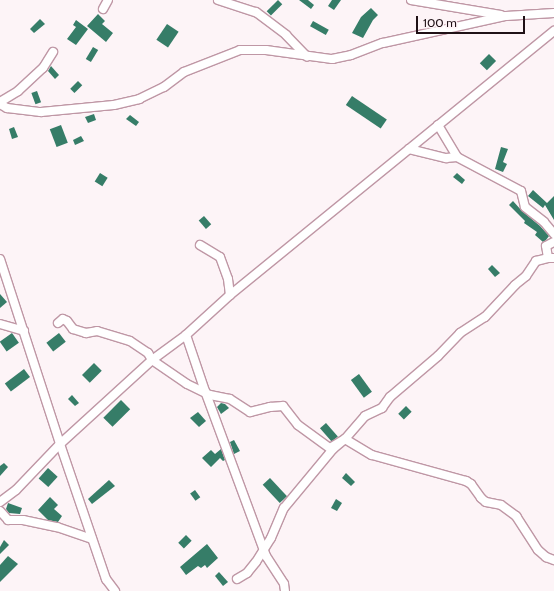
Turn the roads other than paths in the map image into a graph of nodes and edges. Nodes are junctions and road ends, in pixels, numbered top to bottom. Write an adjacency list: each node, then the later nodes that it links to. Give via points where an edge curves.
1 (108, 0): 4 (street)
2 (218, 0): 9 (street, via 256,12 286,34)
3 (412, 0): 6 (street)
4 (103, 9)
5 (554, 13): 6 (street)
6 (506, 16): 9 (street, via 383,42 351,56 332,59)
7 (554, 31): 11 (street)
8 (53, 52): 10 (street, via 43,68 18,91)
9 (307, 57): 10 (street, via 285,52 240,50 184,72 139,99 114,106 41,112 7,108)
10 (0, 103)
11 (438, 125): 12 (street); 13 (street)
12 (409, 149): 13 (street, via 446,158); 19 (street)
13 (457, 157): 14 (street, via 521,191 525,207)
14 (554, 234)
15 (554, 242): 17 (street, via 546,246)
16 (200, 245): 19 (street, via 220,257 228,279)
17 (551, 258): 26 (street, via 536,262 526,276 485,317 460,333 438,356 390,397 382,408 365,416)
18 (0, 259): 22 (street)
19 (230, 295): 23 (street)
20 (58, 323): 24 (street, via 63,319 73,329 86,333 97,331 130,341)
21 (0, 324): 22 (street)
22 (24, 331): 27 (street)
23 (186, 335): 24 (street); 25 (street)
24 (152, 357): 25 (street, via 187,384); 27 (street)
25 (205, 391): 26 (street, via 210,395 230,399 250,412 283,406 298,425 330,448); 31 (street)
26 (345, 439): 31 (street, via 333,449 284,508 271,538); 32 (street, via 372,455 466,480 480,498 501,505 516,516 538,550 546,558)
27 (60, 444): 28 (street, via 16,490); 30 (street)
28 (0, 502)
29 (0, 512): 30 (street, via 8,520 57,526)
30 (92, 539): 34 (street, via 106,579)
31 (264, 547): 33 (street, via 247,573); 35 (street, via 266,556 284,584)
32 (554, 560)
33 (237, 579)
34 (115, 591)
35 (285, 591)

